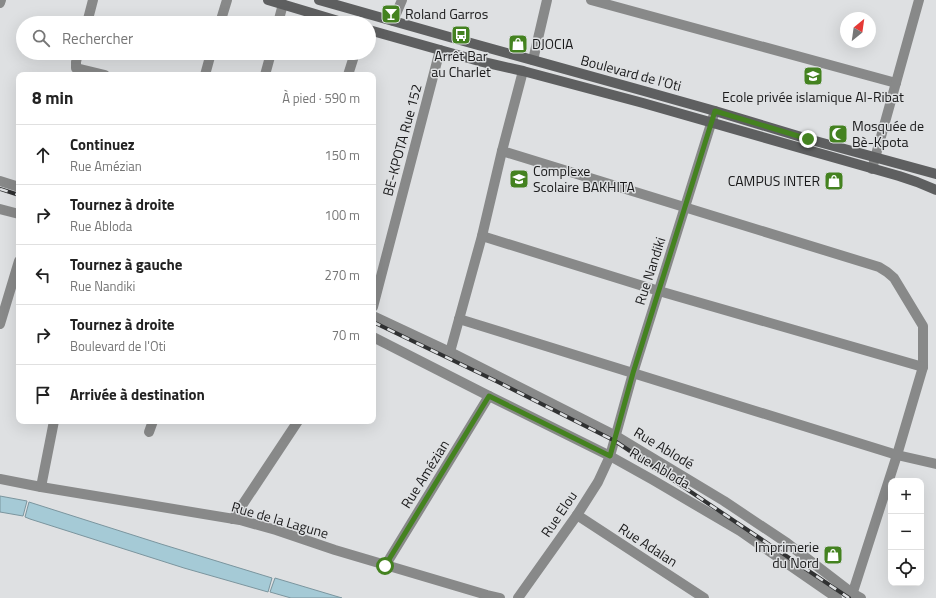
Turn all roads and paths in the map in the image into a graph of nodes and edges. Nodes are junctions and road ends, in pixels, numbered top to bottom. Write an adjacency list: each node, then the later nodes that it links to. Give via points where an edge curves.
1 (1, 0): 10 (street)
2 (93, 0): 12 (street)
3 (227, 0): 13 (street)
4 (268, 0): 11 (main road)
5 (402, 0): 16 (street)
6 (547, 0): 23 (street)
7 (591, 0): 29 (street)
8 (919, 0): 29 (street)
9 (325, 1): 15 (street); 16 (main road, Boulevard de l'Oti)
10 (0, 3)
11 (282, 4): 14 (street); 15 (main road)
12 (89, 16)
13 (222, 16)
14 (279, 16)
15 (322, 16)
16 (393, 21): 23 (main road, Boulevard de l'Oti)
17 (376, 32): 18 (main road, Boulevard de l'Oti)
18 (440, 50): 24 (main road, Boulevard de l'Oti); 45 (street, BE-KPOTA Rue 152)
19 (76, 60): 25 (street, via 76,68)
20 (210, 60): 26 (street)
21 (269, 60): 27 (street)
22 (353, 60): 28 (street)
23 (533, 60): 30 (main road, Boulevard de l'Oti)
24 (523, 71): 31 (main road, Boulevard de l'Oti); 32 (street)
25 (93, 72)
26 (206, 72)
27 (267, 72)
28 (349, 72)
29 (896, 83): 33 (street)
30 (715, 111): 31 (street, Rue Nandiki); 33 (main road, Boulevard de l'Oti)
31 (712, 123): 34 (main road, Boulevard de l'Oti); 39 (street, Rue Nandiki)
32 (502, 151): 39 (street); 42 (street)
33 (876, 157): 34 (street); 35 (main road, Boulevard de l'Oti)
34 (872, 169): 38 (main road, Boulevard de l'Oti)
35 (936, 174)
36 (0, 181): 37 (street)
37 (16, 186)
38 (936, 190)
39 (685, 207): 44 (street, Rue Nandiki); 51 (street, via 884,269 894,278 923,326)
40 (0, 209): 41 (street)
41 (16, 213)
42 (482, 236): 44 (street); 47 (street)
43 (16, 272): 48 (street)
44 (659, 291): 51 (street); 52 (street, Rue Nandiki)
45 (376, 295)
46 (376, 317): 50 (street, Rue Ablodé)
47 (459, 319): 50 (street); 52 (street)
48 (0, 324)
49 (376, 339): 53 (street, Rue Abloda)
50 (450, 352): 58 (street, Rue Ablodé)
51 (923, 367): 59 (street)
52 (633, 373): 58 (street, Rue Nandiki); 59 (street)
53 (489, 396): 60 (street, Rue Abloda); 66 (street, Rue Amézian)
54 (53, 424): 63 (street)
55 (152, 424): 57 (street)
56 (296, 424): 65 (street)
57 (149, 432)
58 (615, 438): 60 (street, Rue Elou); 67 (street, Rue Ablodé, via 724,501 787,543)
59 (897, 455): 61 (street); 67 (street)
60 (610, 456): 64 (street, Rue Elou, via 598,482); 71 (street, Rue Abloda, via 740,531)
61 (936, 464)
62 (0, 479): 63 (street, Rue de la Lagune)
63 (41, 487): 65 (street, Rue de la Lagune)
64 (577, 515): 69 (street, Rue Elou); 70 (street, Rue Adalan)
65 (233, 519): 66 (street, Rue de la Lagune, via 276,530)
66 (385, 566): 68 (street, Rue de la Lagune)
67 (854, 596)
68 (500, 598)
69 (518, 598)
70 (704, 598)
71 (837, 598)

